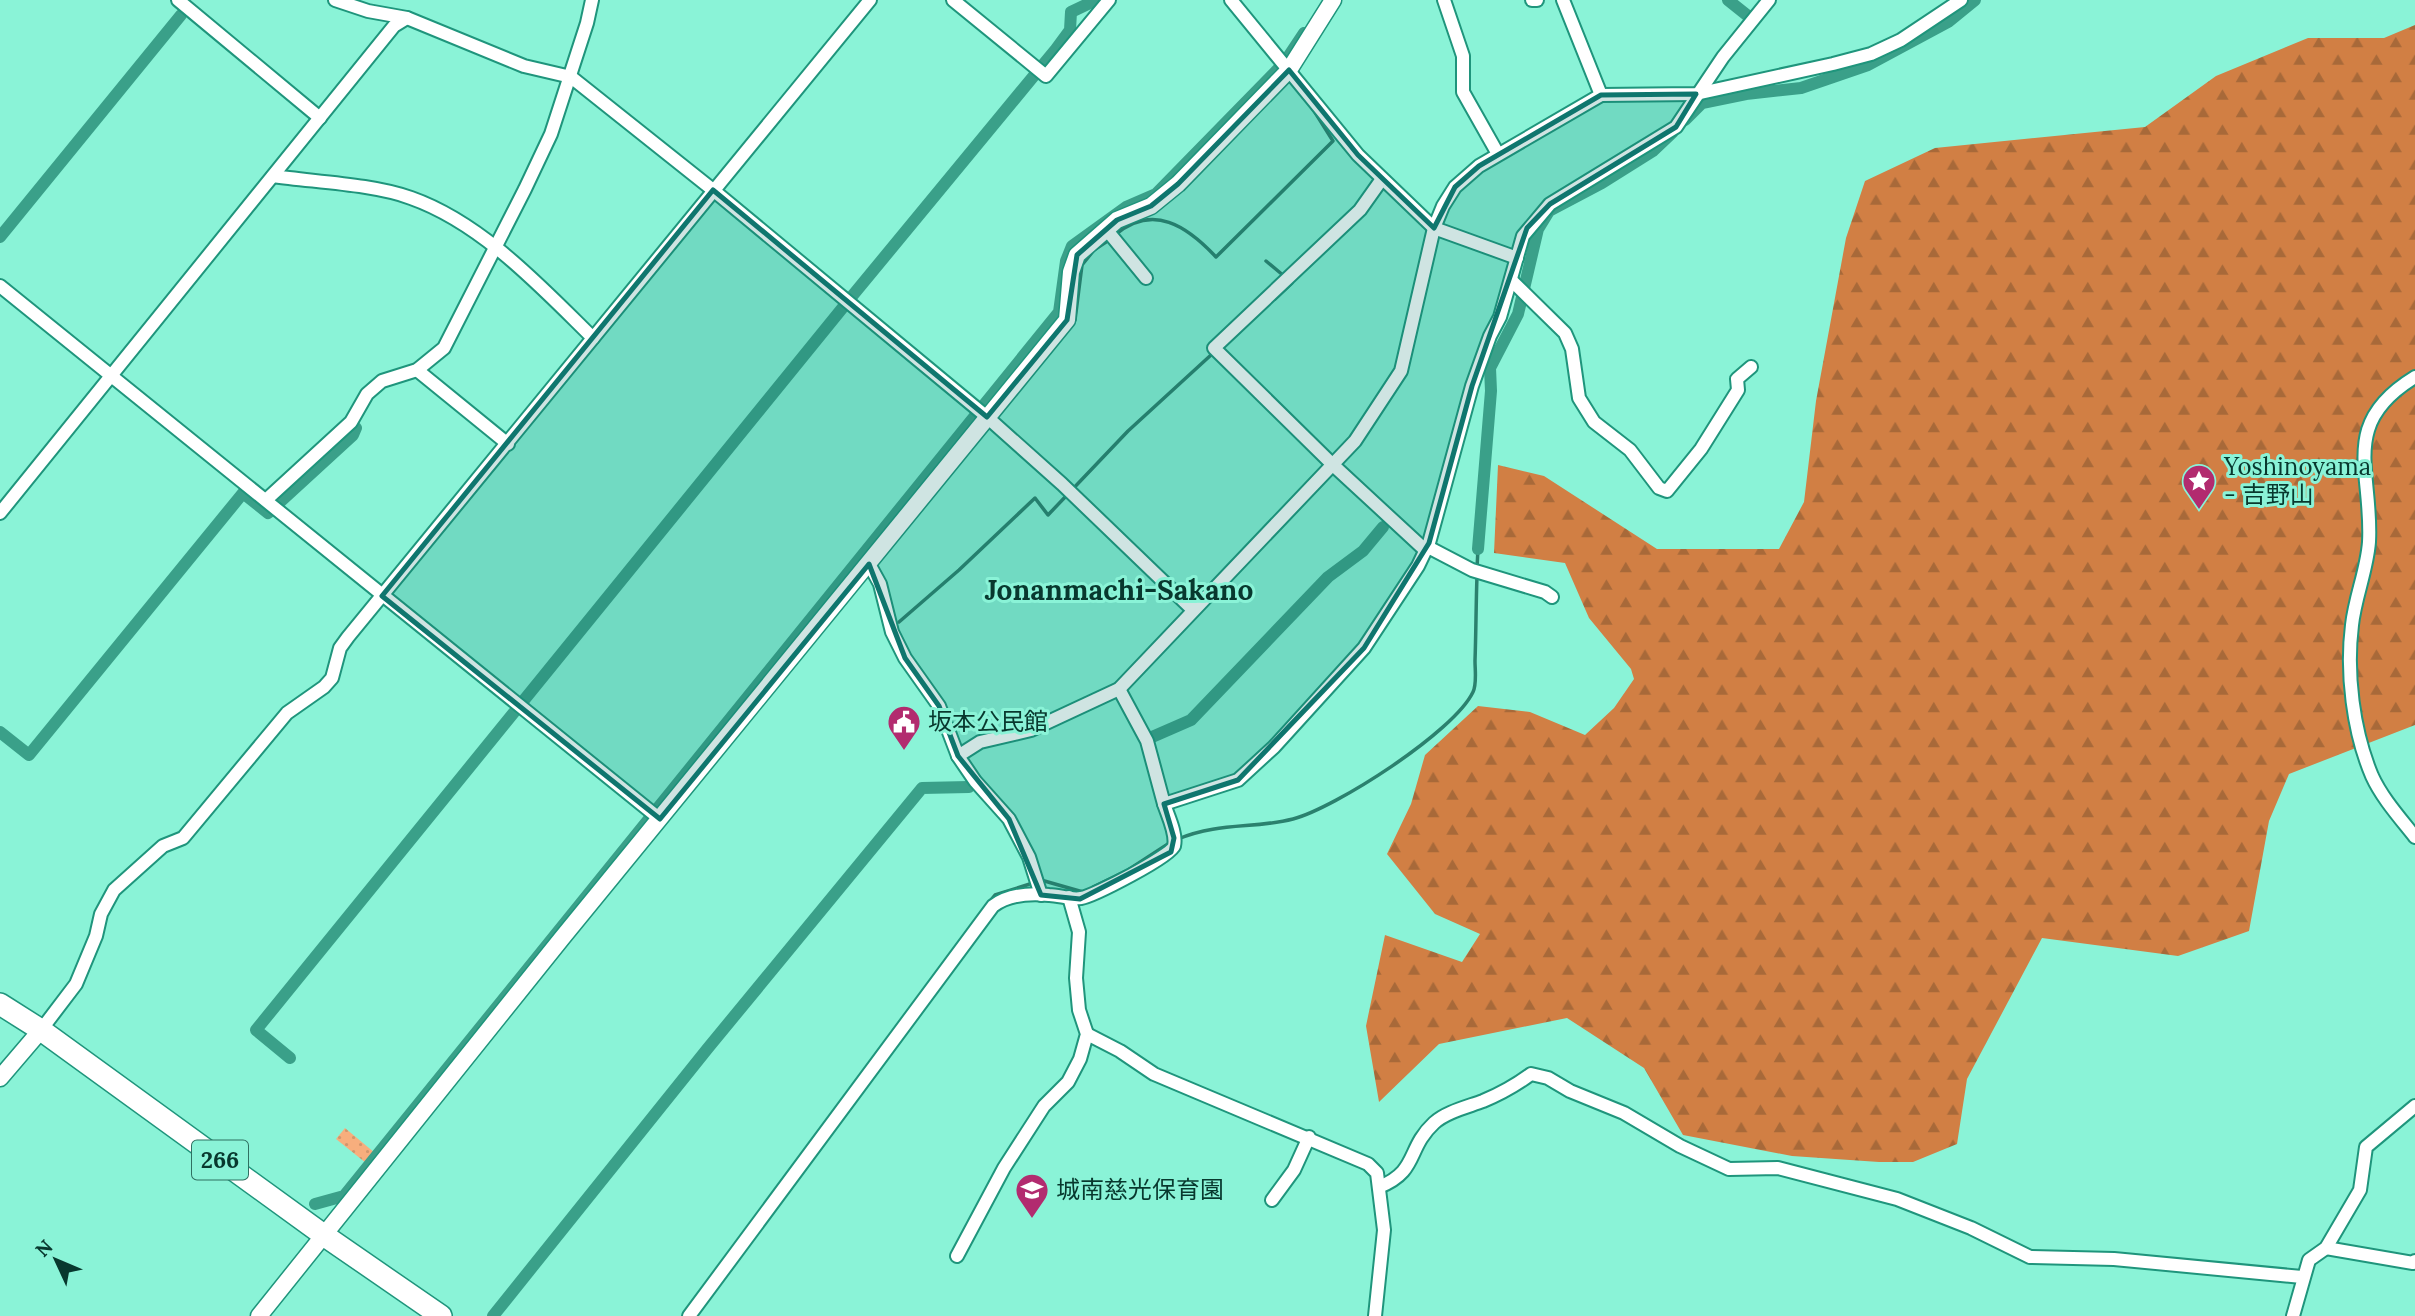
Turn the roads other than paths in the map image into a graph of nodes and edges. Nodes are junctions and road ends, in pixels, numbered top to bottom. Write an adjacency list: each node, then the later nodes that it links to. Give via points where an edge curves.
1 (335, 0): 13 (street)
2 (592, 0): 15 (street)
3 (870, 0): 22 (street)
4 (953, 0): 5 (street, via 1046,76)
5 (1110, 0)
6 (1230, 0): 14 (street)
7 (1333, 0): 14 (street)
8 (1444, 0): 19 (street, via 1463,56 1463,92)
9 (1563, 0): 17 (street)
10 (1769, 0): 16 (street)
11 (1961, 0): 16 (street, via 1871,54)
12 (181, 1): 18 (street)
13 (407, 19): 15 (street, via 524,66); 18 (street, via 394,26)
14 (1289, 70): 21 (street); 24 (street, via 1178,184 1151,206)
15 (571, 78): 22 (street); 25 (street, via 526,189)
16 (1696, 94): 17 (street); 26 (street, via 1676,127 1550,204 1527,228)
17 (1601, 95): 19 (street)
18 (320, 118): 20 (street)
19 (1498, 154): 23 (street, via 1455,187)
20 (273, 176): 25 (street, via 410,198 445,213); 33 (street)
21 (1382, 179): 23 (street); 37 (street, via 1360,210 1214,348)
22 (713, 190): 30 (street); 35 (street)
23 (1434, 228): 26 (street); 37 (street, via 1401,371 1355,440)
24 (1106, 229): 27 (street); 35 (street, via 1077,255 1071,272 1068,320)
25 (494, 247): 30 (street, via 520,265); 32 (street, via 444,348)
26 (1517, 258): 28 (street)
27 (1146, 278)
28 (1511, 280): 31 (street, via 1565,332 1579,398 1594,422 1630,450 1659,488 1667,491 1701,449 1738,390 1737,379); 40 (street, via 1472,386)
29 (0, 286): 33 (street)
30 (593, 338): 36 (street)
31 (1751, 367)
32 (417, 370): 36 (street); 38 (street, via 382,381 367,394 351,422)
33 (112, 375): 38 (street); 39 (street)
34 (2415, 377): 49 (street, via 2372,415 2363,447 2370,524 2368,555 2352,624 2350,664 2356,724 2372,776)
35 (987, 417): 41 (street); 44 (street)
36 (508, 444): 42 (street)
37 (1332, 464): 40 (street); 44 (street)
38 (266, 500): 42 (street)
39 (0, 513)
40 (1425, 547): 43 (street, via 1472,570); 47 (street, via 1418,566 1364,648 1274,747 1238,780)
41 (869, 564): 46 (street, via 880,584 892,632 939,706); 48 (street)
42 (382, 596): 48 (street); 53 (street, via 340,648 332,678 324,687 287,712 183,838 163,846 114,890 76,984)
43 (1552, 597)
44 (1193, 610): 45 (street)
45 (1119, 689): 46 (street, via 1031,730 980,742); 47 (street, via 1147,741)
46 (958, 755): 50 (street, via 1009,819)
47 (1164, 804): 51 (street, via 1174,838 1171,852 1133,876 1080,899)
48 (660, 819): 60 (street)
49 (2415, 837)
50 (1041, 895): 51 (street); 67 (street, via 1003,899 993,906)
51 (1069, 897): 54 (street, via 1079,932 1076,978)
52 (0, 1004): 53 (highway, 266)
53 (41, 1030): 55 (street); 60 (highway, 266)
54 (1087, 1034): 57 (street, via 1154,1074); 62 (street, via 1068,1082 1044,1106 1017,1147)
55 (0, 1078)
56 (2415, 1106): 61 (street, via 2366,1147 2360,1190)
57 (1309, 1137): 58 (street, via 1368,1164 1377,1173); 59 (street, via 1294,1170)
58 (1379, 1187): 64 (street, via 1406,1172 1416,1145 1434,1123 1506,1091 1531,1074 1623,1113 1729,1169 1778,1168 1897,1199 2030,1257 2113,1259); 68 (street, via 1384,1230)
59 (1272, 1200)
60 (325, 1236): 65 (street); 66 (highway, 266)
61 (2326, 1248): 63 (street); 64 (street, via 2309,1260)
62 (957, 1256)
63 (2415, 1261)
64 (2302, 1277): 69 (street)
65 (259, 1316)
66 (441, 1316)
67 (690, 1316)
68 (1375, 1316)
69 (2293, 1316)

